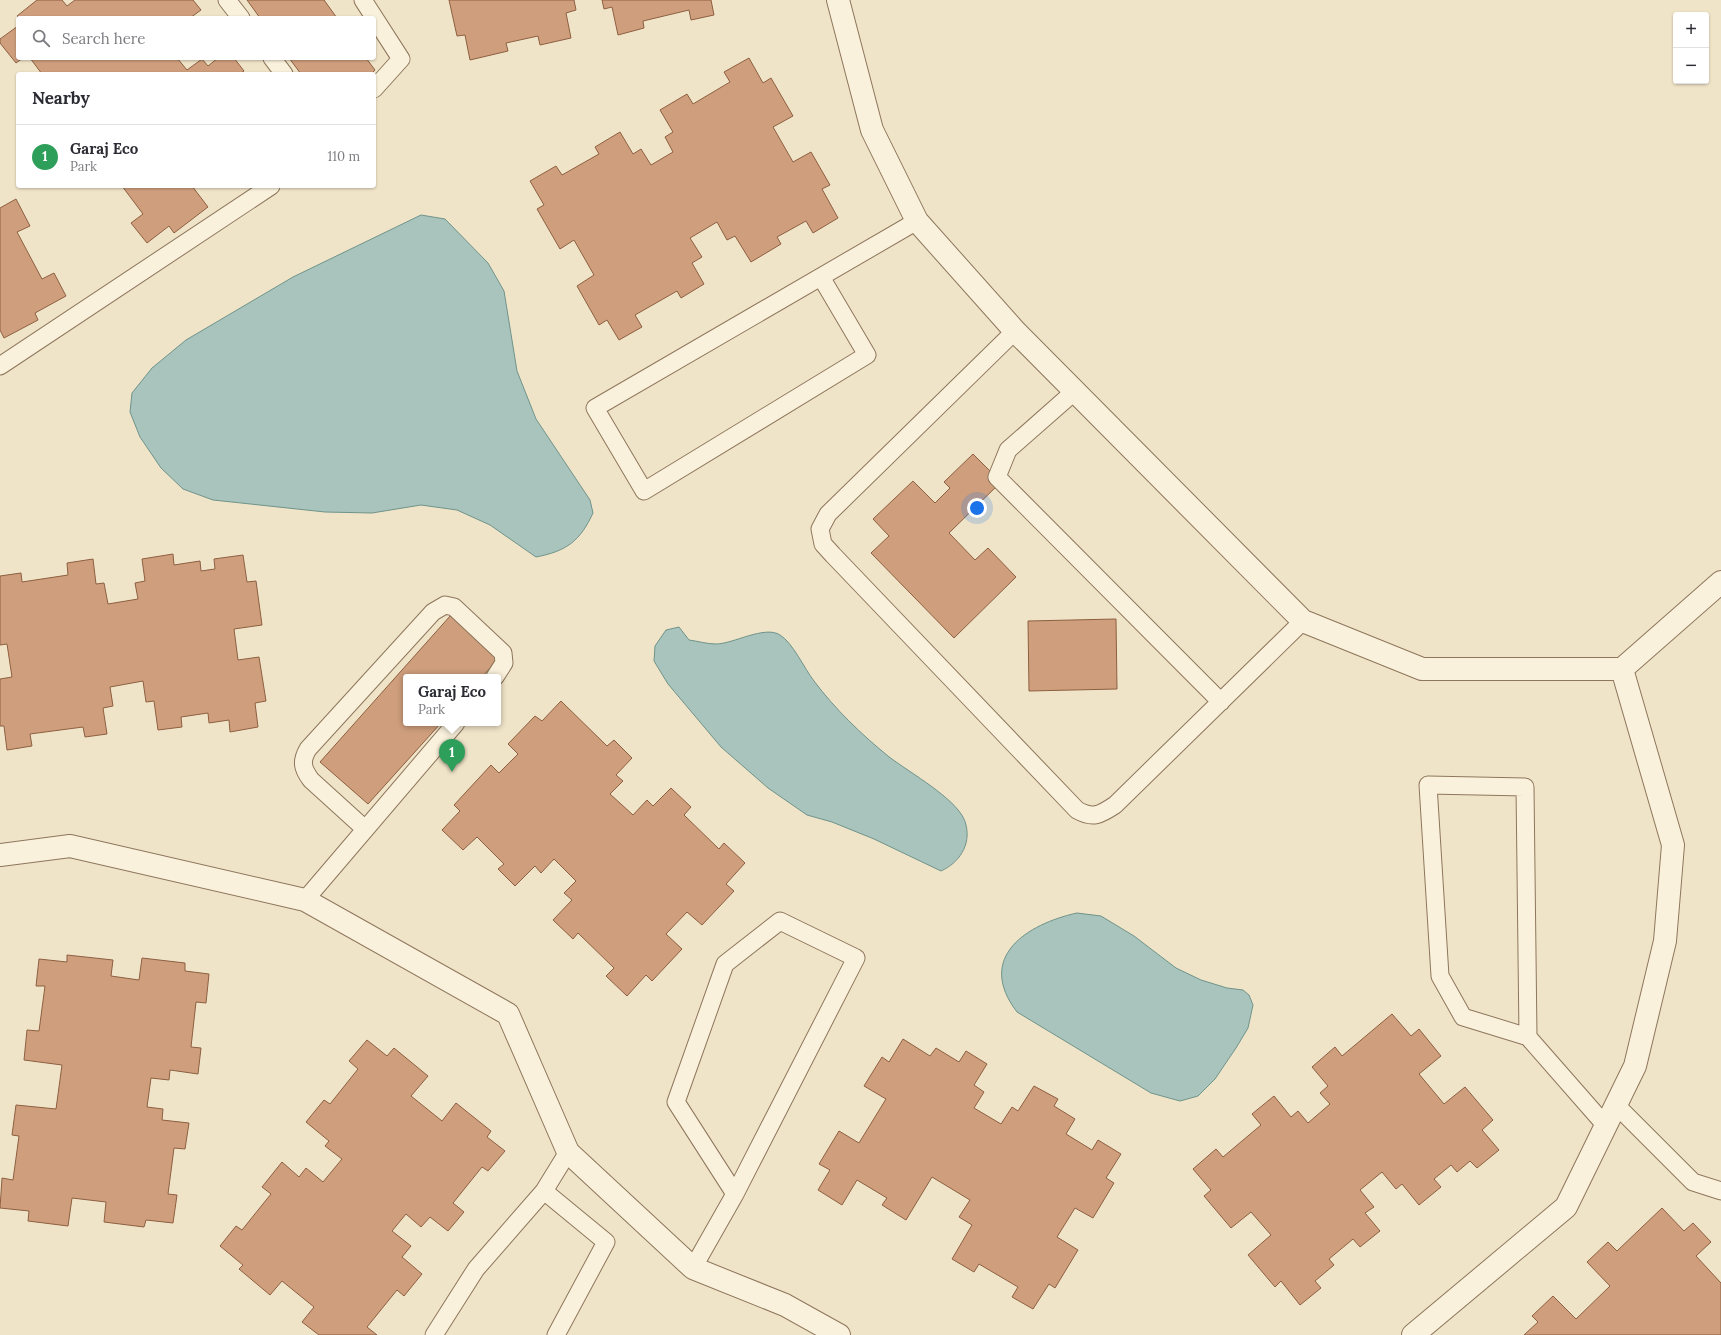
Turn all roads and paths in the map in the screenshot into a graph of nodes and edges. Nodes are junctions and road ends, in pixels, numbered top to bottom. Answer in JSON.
{"nodes":[{"id":1,"x":227,"y":0,"type":"edge"},
{"id":2,"x":363,"y":0,"type":"edge"},
{"id":3,"x":838,"y":0,"type":"edge"},
{"id":4,"x":239,"y":16,"type":"edge"},
{"id":5,"x":373,"y":16,"type":"edge"},
{"id":6,"x":376,"y":21,"type":"edge"},
{"id":7,"x":274,"y":60,"type":"edge"},
{"id":8,"x":282,"y":72,"type":"edge"},
{"id":9,"x":376,"y":87,"type":"edge"},
{"id":10,"x":268,"y":188,"type":"edge"},
{"id":11,"x":917,"y":221,"type":"junction"},
{"id":12,"x":821,"y":277,"type":"junction"},
{"id":13,"x":1015,"y":331,"type":"junction"},
{"id":14,"x":0,"y":366,"type":"edge"},
{"id":15,"x":1075,"y":391,"type":"junction"},
{"id":16,"x":1721,"y":582,"type":"edge"},
{"id":17,"x":1303,"y":621,"type":"junction"},
{"id":18,"x":1622,"y":669,"type":"junction"},
{"id":19,"x":497,"y":674,"type":"edge"},
{"id":20,"x":1221,"y":702,"type":"junction"},
{"id":21,"x":453,"y":726,"type":"edge"},
{"id":22,"x":365,"y":829,"type":"junction"},
{"id":23,"x":0,"y":855,"type":"edge"},
{"id":24,"x":305,"y":900,"type":"junction"},
{"id":25,"x":1528,"y":1037,"type":"junction"},
{"id":26,"x":1616,"y":1105,"type":"junction"},
{"id":27,"x":1606,"y":1126,"type":"junction"},
{"id":28,"x":568,"y":1152,"type":"junction"},
{"id":29,"x":544,"y":1191,"type":"junction"},
{"id":30,"x":1721,"y":1191,"type":"edge"},
{"id":31,"x":736,"y":1194,"type":"junction"},
{"id":32,"x":693,"y":1268,"type":"junction"},
{"id":33,"x":434,"y":1335,"type":"edge"},
{"id":34,"x":556,"y":1335,"type":"edge"},
{"id":35,"x":839,"y":1335,"type":"edge"},
{"id":36,"x":1413,"y":1335,"type":"edge"}],
"edges":[{"from":1,"to":4,"type":"lane"},
{"from":2,"to":5,"type":"lane"},
{"from":3,"to":11,"type":"street"},
{"from":6,"to":9,"type":"lane"},
{"from":7,"to":8,"type":"lane"},
{"from":10,"to":14,"type":"lane"},
{"from":11,"to":12,"type":"lane"},
{"from":11,"to":13,"type":"street"},
{"from":12,"to":12,"type":"lane"},
{"from":13,"to":15,"type":"street"},
{"from":13,"to":20,"type":"lane"},
{"from":15,"to":17,"type":"street"},
{"from":15,"to":20,"type":"lane"},
{"from":16,"to":18,"type":"street"},
{"from":17,"to":18,"type":"street"},
{"from":17,"to":20,"type":"lane"},
{"from":18,"to":26,"type":"street"},
{"from":19,"to":22,"type":"lane"},
{"from":21,"to":22,"type":"lane"},
{"from":22,"to":24,"type":"lane"},
{"from":23,"to":24,"type":"street"},
{"from":24,"to":28,"type":"street"},
{"from":25,"to":25,"type":"lane"},
{"from":25,"to":27,"type":"lane"},
{"from":26,"to":27,"type":"street"},
{"from":26,"to":30,"type":"lane"},
{"from":27,"to":36,"type":"street"},
{"from":28,"to":29,"type":"lane"},
{"from":28,"to":32,"type":"street"},
{"from":29,"to":33,"type":"lane"},
{"from":29,"to":34,"type":"lane"},
{"from":31,"to":31,"type":"lane"},
{"from":31,"to":32,"type":"lane"},
{"from":32,"to":35,"type":"street"}]}
